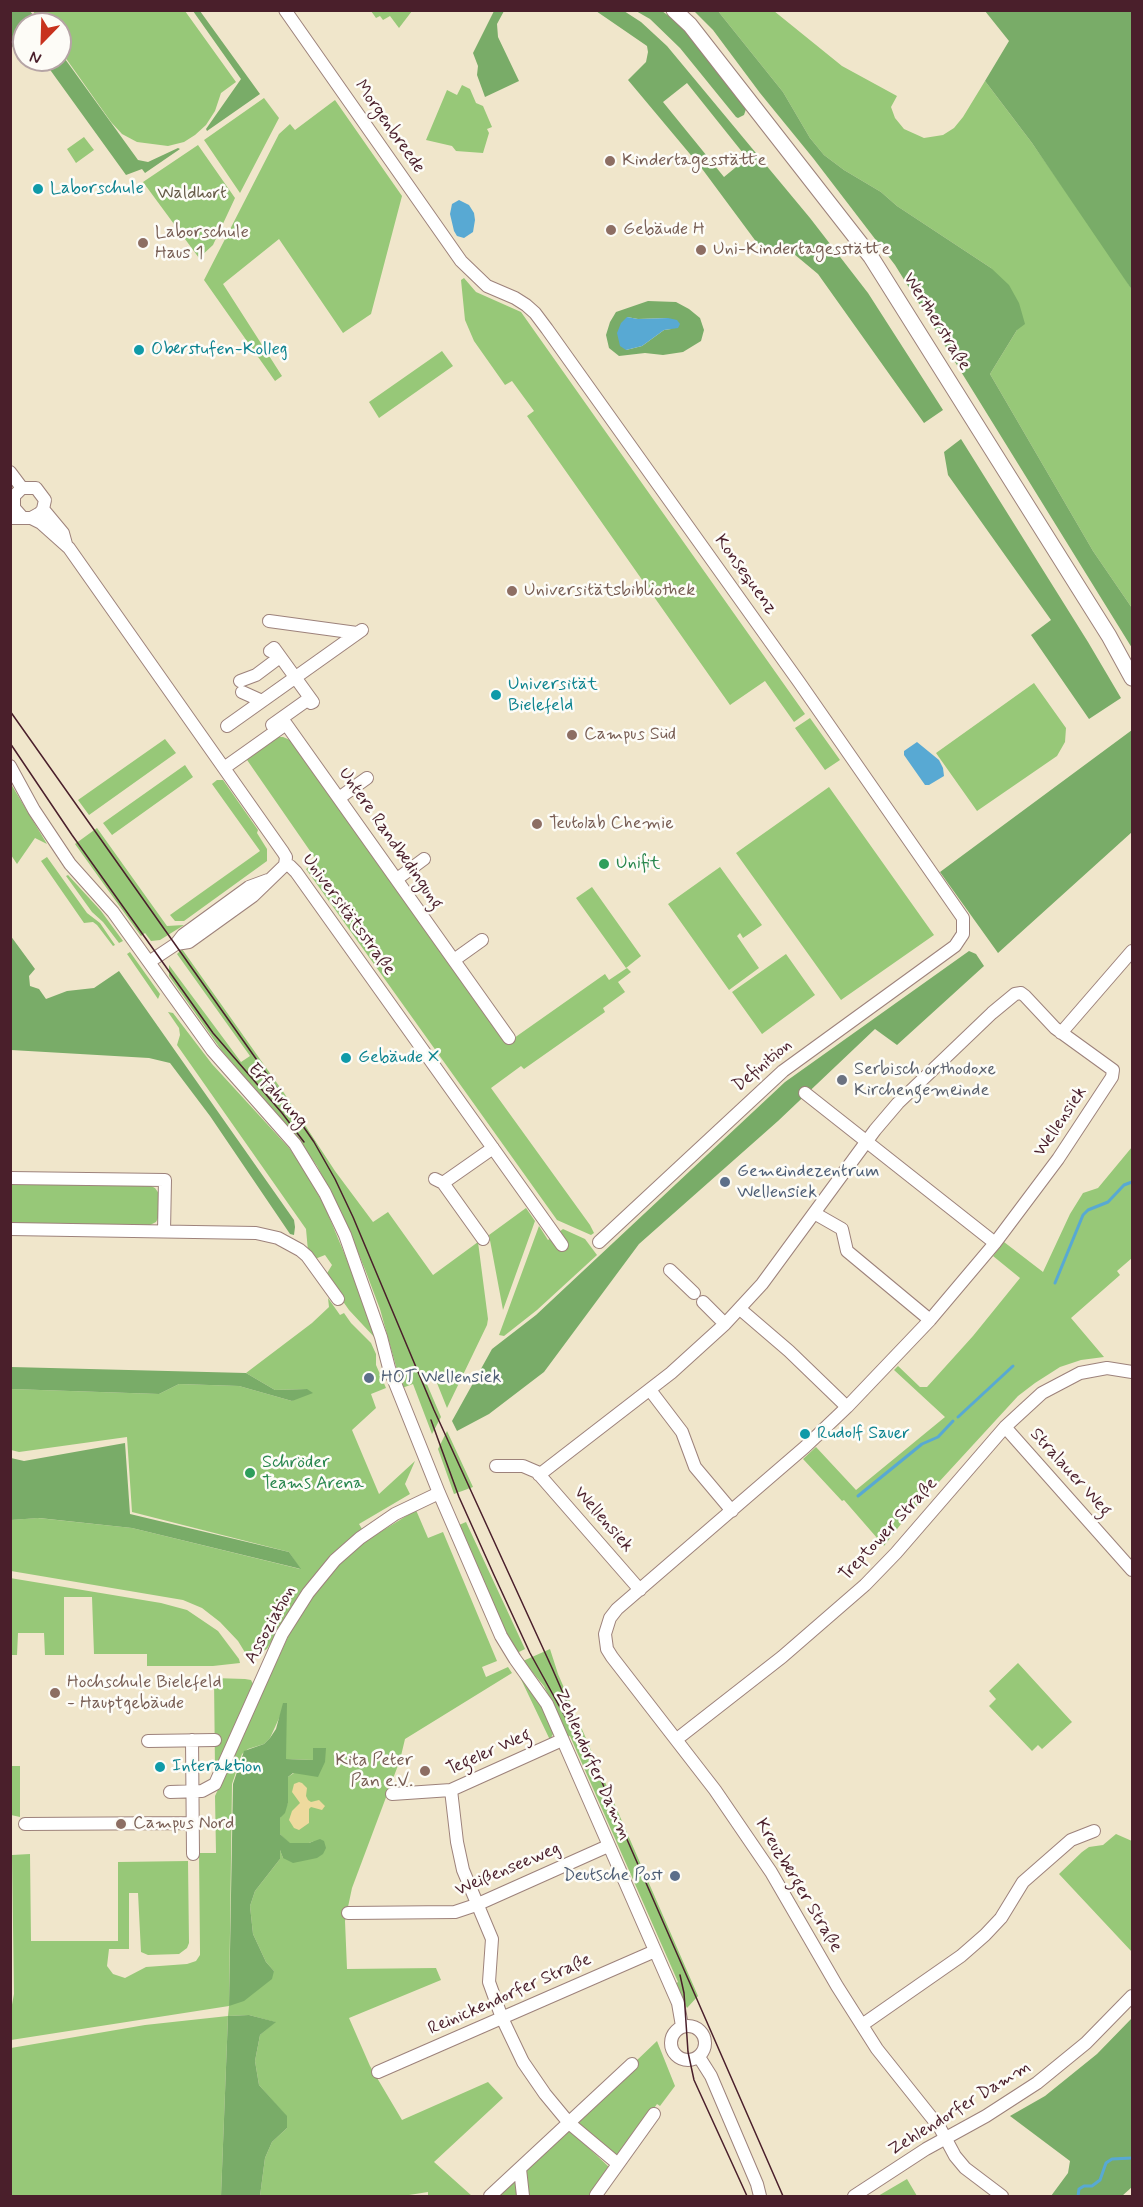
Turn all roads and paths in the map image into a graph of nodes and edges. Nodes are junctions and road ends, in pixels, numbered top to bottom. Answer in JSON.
{"nodes":[{"id":1,"x":285,"y":10,"type":"edge"},
{"id":2,"x":674,"y":10,"type":"edge"},
{"id":3,"x":464,"y":264,"type":"joint"},
{"id":4,"x":10,"y":472,"type":"edge"},
{"id":5,"x":22,"y":488,"type":"junction"},
{"id":6,"x":43,"y":509,"type":"junction"},
{"id":7,"x":21,"y":518,"type":"edge"},
{"id":8,"x":66,"y":544,"type":"junction"},
{"id":9,"x":270,"y":621,"type":"dead end"},
{"id":10,"x":295,"y":677,"type":"junction"},
{"id":11,"x":1132,"y":678,"type":"edge"},
{"id":12,"x":262,"y":701,"type":"junction"},
{"id":13,"x":296,"y":714,"type":"dead end"},
{"id":14,"x":286,"y":724,"type":"junction"},
{"id":15,"x":229,"y":727,"type":"dead end"},
{"id":16,"x":234,"y":751,"type":"dead end"},
{"id":17,"x":10,"y":766,"type":"edge"},
{"id":18,"x":224,"y":768,"type":"junction"},
{"id":19,"x":367,"y":778,"type":"dead end"},
{"id":20,"x":339,"y":798,"type":"junction"},
{"id":21,"x":424,"y":859,"type":"dead end"},
{"id":22,"x":285,"y":865,"type":"junction"},
{"id":23,"x":397,"y":879,"type":"junction"},
{"id":24,"x":963,"y":934,"type":"joint"},
{"id":25,"x":482,"y":940,"type":"dead end"},
{"id":26,"x":1132,"y":951,"type":"edge"},
{"id":27,"x":454,"y":960,"type":"junction"},
{"id":28,"x":149,"y":962,"type":"junction"},
{"id":29,"x":1061,"y":1033,"type":"junction"},
{"id":30,"x":509,"y":1038,"type":"dead end"},
{"id":31,"x":805,"y":1093,"type":"dead end"},
{"id":32,"x":867,"y":1141,"type":"junction"},
{"id":33,"x":493,"y":1148,"type":"junction"},
{"id":34,"x":10,"y":1178,"type":"edge"},
{"id":35,"x":814,"y":1213,"type":"junction"},
{"id":36,"x":10,"y":1229,"type":"edge"},
{"id":37,"x":165,"y":1231,"type":"junction"},
{"id":38,"x":483,"y":1239,"type":"dead end"},
{"id":39,"x":599,"y":1242,"type":"dead end"},
{"id":40,"x":995,"y":1243,"type":"junction"},
{"id":41,"x":562,"y":1245,"type":"dead end"},
{"id":42,"x":670,"y":1270,"type":"dead end"},
{"id":43,"x":694,"y":1293,"type":"dead end"},
{"id":44,"x":338,"y":1299,"type":"dead end"},
{"id":45,"x":703,"y":1302,"type":"dead end"},
{"id":46,"x":740,"y":1309,"type":"junction"},
{"id":47,"x":930,"y":1320,"type":"junction"},
{"id":48,"x":725,"y":1324,"type":"junction"},
{"id":49,"x":1132,"y":1372,"type":"edge"},
{"id":50,"x":650,"y":1390,"type":"junction"},
{"id":51,"x":847,"y":1407,"type":"junction"},
{"id":52,"x":1005,"y":1427,"type":"junction"},
{"id":53,"x":496,"y":1466,"type":"dead end"},
{"id":54,"x":539,"y":1474,"type":"junction"},
{"id":55,"x":439,"y":1493,"type":"junction"},
{"id":56,"x":732,"y":1511,"type":"junction"},
{"id":57,"x":1132,"y":1570,"type":"edge"},
{"id":58,"x":640,"y":1590,"type":"junction"},
{"id":59,"x":612,"y":1657,"type":"joint"},
{"id":60,"x":677,"y":1739,"type":"junction"},
{"id":61,"x":192,"y":1740,"type":"junction"},
{"id":62,"x":215,"y":1740,"type":"dead end"},
{"id":63,"x":562,"y":1740,"type":"junction"},
{"id":64,"x":148,"y":1741,"type":"dead end"},
{"id":65,"x":451,"y":1790,"type":"junction"},
{"id":66,"x":170,"y":1792,"type":"dead end"},
{"id":67,"x":192,"y":1792,"type":"junction"},
{"id":68,"x":392,"y":1794,"type":"dead end"},
{"id":69,"x":193,"y":1823,"type":"junction"},
{"id":70,"x":25,"y":1824,"type":"dead end"},
{"id":71,"x":1094,"y":1831,"type":"dead end"},
{"id":72,"x":608,"y":1846,"type":"junction"},
{"id":73,"x":193,"y":1854,"type":"dead end"},
{"id":74,"x":476,"y":1905,"type":"junction"},
{"id":75,"x":348,"y":1913,"type":"dead end"},
{"id":76,"x":655,"y":1951,"type":"junction"},
{"id":77,"x":1132,"y":1996,"type":"edge"},
{"id":78,"x":502,"y":2018,"type":"junction"},
{"id":79,"x":862,"y":2025,"type":"junction"},
{"id":80,"x":682,"y":2026,"type":"junction"},
{"id":81,"x":699,"y":2056,"type":"junction"},
{"id":82,"x":632,"y":2064,"type":"dead end"},
{"id":83,"x":378,"y":2072,"type":"dead end"},
{"id":84,"x":654,"y":2114,"type":"dead end"},
{"id":85,"x":569,"y":2123,"type":"junction"},
{"id":86,"x":946,"y":2138,"type":"junction"},
{"id":87,"x":618,"y":2164,"type":"junction"},
{"id":88,"x":520,"y":2169,"type":"junction"},
{"id":89,"x":757,"y":2184,"type":"junction"},
{"id":90,"x":596,"y":2195,"type":"edge"},
{"id":91,"x":490,"y":2196,"type":"edge"},
{"id":92,"x":524,"y":2196,"type":"edge"},
{"id":93,"x":760,"y":2196,"type":"edge"},
{"id":94,"x":768,"y":2196,"type":"edge"},
{"id":95,"x":854,"y":2196,"type":"edge"},
{"id":96,"x":1002,"y":2196,"type":"edge"}],
"edges":[{"from":1,"to":3,"type":"street","name":"Morgenbreede"},
{"from":2,"to":11,"type":"main road","name":"Wertherstraße"},
{"from":3,"to":24,"type":"street","name":"Konsequenz"},
{"from":4,"to":5,"type":"street"},
{"from":5,"to":6,"type":"street"},
{"from":5,"to":7,"type":"street"},
{"from":6,"to":7,"type":"street"},
{"from":6,"to":8,"type":"street","name":"Universitätsstraße"},
{"from":7,"to":8,"type":"street","name":"Universitätsstraße"},
{"from":8,"to":18,"type":"street","name":"Universitätsstraße"},
{"from":9,"to":10,"type":"street"},
{"from":10,"to":12,"type":"street"},
{"from":10,"to":12,"type":"street"},
{"from":10,"to":16,"type":"street"},
{"from":12,"to":15,"type":"street"},
{"from":13,"to":14,"type":"street"},
{"from":14,"to":18,"type":"street"},
{"from":14,"to":20,"type":"street","name":"Untere Randbedingung"},
{"from":17,"to":28,"type":"street","name":"Erfahrung"},
{"from":18,"to":22,"type":"street","name":"Universitätsstraße"},
{"from":19,"to":20,"type":"street"},
{"from":20,"to":23,"type":"street","name":"Untere Randbedingung"},
{"from":21,"to":23,"type":"street"},
{"from":22,"to":28,"type":"street"},
{"from":22,"to":33,"type":"street","name":"Universitätsstraße"},
{"from":23,"to":27,"type":"street","name":"Untere Randbedingung"},
{"from":24,"to":39,"type":"street","name":"Definition"},
{"from":25,"to":27,"type":"street"},
{"from":26,"to":29,"type":"street"},
{"from":27,"to":30,"type":"street","name":"Untere Randbedingung"},
{"from":28,"to":55,"type":"street","name":"Erfahrung"},
{"from":29,"to":32,"type":"street","name":"Wellensiek"},
{"from":29,"to":40,"type":"street","name":"Wellensiek"},
{"from":31,"to":32,"type":"street"},
{"from":32,"to":35,"type":"street","name":"Wellensiek"},
{"from":32,"to":40,"type":"street"},
{"from":33,"to":38,"type":"street"},
{"from":33,"to":41,"type":"street","name":"Universitätsstraße"},
{"from":34,"to":37,"type":"street"},
{"from":35,"to":46,"type":"street","name":"Wellensiek"},
{"from":35,"to":47,"type":"street"},
{"from":36,"to":37,"type":"street"},
{"from":37,"to":44,"type":"street"},
{"from":40,"to":47,"type":"street","name":"Wellensiek"},
{"from":42,"to":43,"type":"street"},
{"from":45,"to":48,"type":"street"},
{"from":46,"to":48,"type":"street","name":"Wellensiek"},
{"from":46,"to":51,"type":"street"},
{"from":47,"to":51,"type":"street","name":"Wellensiek"},
{"from":48,"to":50,"type":"street","name":"Wellensiek"},
{"from":49,"to":52,"type":"street","name":"Treptower Straße"},
{"from":50,"to":54,"type":"street","name":"Wellensiek"},
{"from":50,"to":56,"type":"street"},
{"from":51,"to":56,"type":"street","name":"Wellensiek"},
{"from":52,"to":57,"type":"street","name":"Stralauer Weg"},
{"from":52,"to":60,"type":"street","name":"Treptower Straße"},
{"from":53,"to":54,"type":"street"},
{"from":54,"to":58,"type":"street","name":"Wellensiek"},
{"from":55,"to":63,"type":"street","name":"Zehlendorfer Damm"},
{"from":55,"to":67,"type":"street","name":"Assoziation"},
{"from":56,"to":58,"type":"street","name":"Wellensiek"},
{"from":58,"to":59,"type":"street","name":"Wellensiek"},
{"from":59,"to":60,"type":"street","name":"Kreuzberger Straße"},
{"from":60,"to":79,"type":"street","name":"Kreuzberger Straße"},
{"from":61,"to":62,"type":"street"},
{"from":61,"to":64,"type":"street"},
{"from":61,"to":67,"type":"street"},
{"from":63,"to":65,"type":"street","name":"Tegeler Weg"},
{"from":63,"to":72,"type":"street","name":"Zehlendorfer Damm"},
{"from":65,"to":68,"type":"street","name":"Tegeler Weg"},
{"from":65,"to":74,"type":"street"},
{"from":66,"to":67,"type":"street","name":"Assoziation"},
{"from":67,"to":69,"type":"street"},
{"from":69,"to":70,"type":"street"},
{"from":69,"to":73,"type":"street"},
{"from":71,"to":79,"type":"street"},
{"from":72,"to":74,"type":"street","name":"Weißenseeweg"},
{"from":72,"to":76,"type":"street","name":"Zehlendorfer Damm"},
{"from":74,"to":75,"type":"street","name":"Weißenseeweg"},
{"from":74,"to":78,"type":"street"},
{"from":76,"to":78,"type":"street","name":"Reinickendorfer Straße"},
{"from":76,"to":80,"type":"street","name":"Zehlendorfer Damm"},
{"from":77,"to":86,"type":"street","name":"Zehlendorfer Damm"},
{"from":78,"to":83,"type":"street","name":"Reinickendorfer Straße"},
{"from":78,"to":85,"type":"street"},
{"from":79,"to":86,"type":"street","name":"Kreuzberger Straße"},
{"from":80,"to":81,"type":"street"},
{"from":80,"to":81,"type":"street"},
{"from":81,"to":89,"type":"street"},
{"from":82,"to":85,"type":"street"},
{"from":84,"to":87,"type":"street"},
{"from":85,"to":87,"type":"street"},
{"from":85,"to":88,"type":"street"},
{"from":86,"to":95,"type":"street","name":"Zehlendorfer Damm"},
{"from":86,"to":96,"type":"street","name":"Kreuzberger Straße"},
{"from":87,"to":90,"type":"street"},
{"from":88,"to":91,"type":"street"},
{"from":88,"to":92,"type":"street"},
{"from":89,"to":93,"type":"street"},
{"from":89,"to":94,"type":"street"}]}
